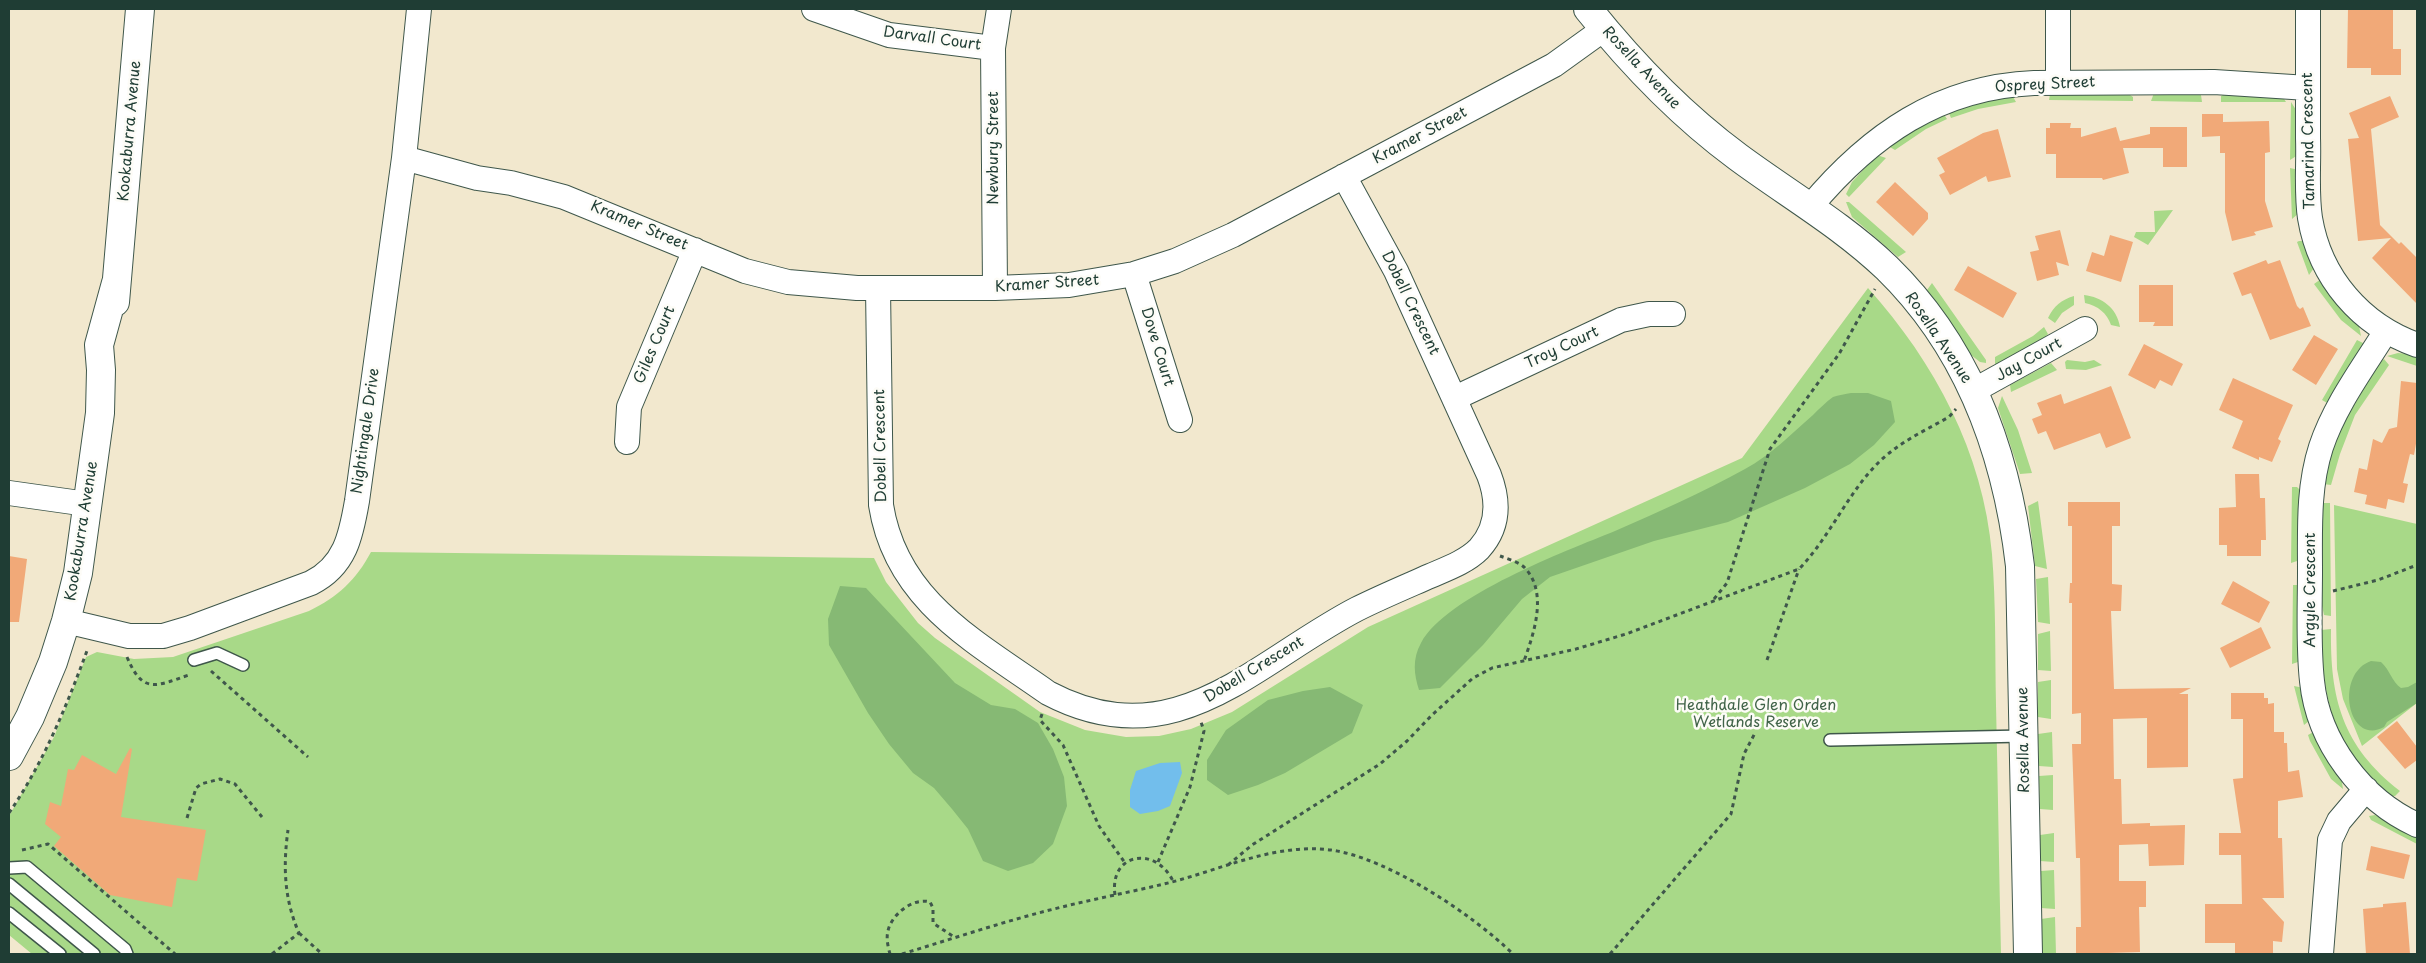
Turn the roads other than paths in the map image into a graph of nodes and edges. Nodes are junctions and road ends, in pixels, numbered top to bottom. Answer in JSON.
{"nodes":[{"id":1,"x":140,"y":9,"type":"edge"},
{"id":2,"x":419,"y":9,"type":"edge"},
{"id":3,"x":814,"y":9,"type":"edge"},
{"id":4,"x":999,"y":9,"type":"edge"},
{"id":5,"x":2058,"y":9,"type":"edge"},
{"id":6,"x":2308,"y":9,"type":"edge"},
{"id":7,"x":1596,"y":19,"type":"edge"},
{"id":8,"x":994,"y":48,"type":"junction"},
{"id":9,"x":2308,"y":81,"type":"junction"},
{"id":10,"x":2058,"y":83,"type":"junction"},
{"id":11,"x":402,"y":168,"type":"junction"},
{"id":12,"x":1344,"y":176,"type":"junction"},
{"id":13,"x":1818,"y":212,"type":"junction"},
{"id":14,"x":695,"y":250,"type":"junction"},
{"id":15,"x":1134,"y":274,"type":"junction"},
{"id":16,"x":878,"y":288,"type":"junction"},
{"id":17,"x":995,"y":288,"type":"junction"},
{"id":18,"x":1673,"y":314,"type":"dead end"},
{"id":19,"x":2085,"y":330,"type":"dead end"},
{"id":20,"x":2386,"y":331,"type":"junction"},
{"id":21,"x":2417,"y":345,"type":"edge"},
{"id":22,"x":1973,"y":391,"type":"junction"},
{"id":23,"x":1455,"y":398,"type":"junction"},
{"id":24,"x":1180,"y":420,"type":"dead end"},
{"id":25,"x":627,"y":442,"type":"dead end"},
{"id":26,"x":9,"y":493,"type":"edge"},
{"id":27,"x":87,"y":504,"type":"junction"},
{"id":28,"x":66,"y":621,"type":"junction"},
{"id":29,"x":194,"y":660,"type":"dead end"},
{"id":30,"x":242,"y":665,"type":"dead end"},
{"id":31,"x":2024,"y":736,"type":"junction"},
{"id":32,"x":1830,"y":740,"type":"dead end"},
{"id":33,"x":9,"y":756,"type":"edge"},
{"id":34,"x":2366,"y":789,"type":"junction"},
{"id":35,"x":2417,"y":824,"type":"edge"},
{"id":36,"x":9,"y":868,"type":"edge"},
{"id":37,"x":9,"y":884,"type":"edge"},
{"id":38,"x":9,"y":913,"type":"edge"},
{"id":39,"x":60,"y":954,"type":"edge"},
{"id":40,"x":94,"y":954,"type":"edge"},
{"id":41,"x":127,"y":954,"type":"edge"},
{"id":42,"x":2028,"y":954,"type":"edge"},
{"id":43,"x":2321,"y":954,"type":"edge"}],
"edges":[{"from":1,"to":27,"type":"street","name":"Kookaburra Avenue"},
{"from":2,"to":11,"type":"street","name":"Nightingale Drive"},
{"from":3,"to":8,"type":"street","name":"Darvall Court"},
{"from":4,"to":8,"type":"street","name":"Newbury Street"},
{"from":5,"to":10,"type":"street"},
{"from":6,"to":9,"type":"street","name":"Tamarind Crescent"},
{"from":7,"to":12,"type":"street","name":"Kramer Street"},
{"from":7,"to":13,"type":"street","name":"Rosella Avenue"},
{"from":8,"to":17,"type":"street","name":"Newbury Street"},
{"from":9,"to":10,"type":"street","name":"Osprey Street"},
{"from":9,"to":20,"type":"street","name":"Tamarind Crescent"},
{"from":10,"to":13,"type":"street","name":"Osprey Street"},
{"from":11,"to":14,"type":"street","name":"Kramer Street"},
{"from":11,"to":28,"type":"street","name":"Nightingale Drive"},
{"from":12,"to":15,"type":"street","name":"Kramer Street"},
{"from":12,"to":23,"type":"street","name":"Dobell Crescent"},
{"from":13,"to":22,"type":"street","name":"Rosella Avenue"},
{"from":14,"to":16,"type":"street","name":"Kramer Street"},
{"from":14,"to":25,"type":"street","name":"Giles Court"},
{"from":15,"to":17,"type":"street","name":"Kramer Street"},
{"from":15,"to":24,"type":"street","name":"Dove Court"},
{"from":16,"to":17,"type":"street","name":"Kramer Street"},
{"from":16,"to":23,"type":"street","name":"Dobell Crescent"},
{"from":18,"to":23,"type":"street","name":"Troy Court"},
{"from":19,"to":22,"type":"street","name":"Jay Court"},
{"from":20,"to":21,"type":"street","name":"Tamarind Crescent"},
{"from":20,"to":34,"type":"street","name":"Argyle Crescent"},
{"from":22,"to":31,"type":"street","name":"Rosella Avenue"},
{"from":26,"to":27,"type":"street"},
{"from":27,"to":28,"type":"street","name":"Kookaburra Avenue"},
{"from":28,"to":33,"type":"street","name":"Kookaburra Avenue"},
{"from":29,"to":30,"type":"lane"},
{"from":31,"to":32,"type":"lane"},
{"from":31,"to":42,"type":"street","name":"Rosella Avenue"},
{"from":34,"to":35,"type":"street","name":"Argyle Crescent"},
{"from":34,"to":43,"type":"street"},
{"from":36,"to":41,"type":"lane"},
{"from":37,"to":40,"type":"lane"},
{"from":38,"to":39,"type":"lane"}]}
